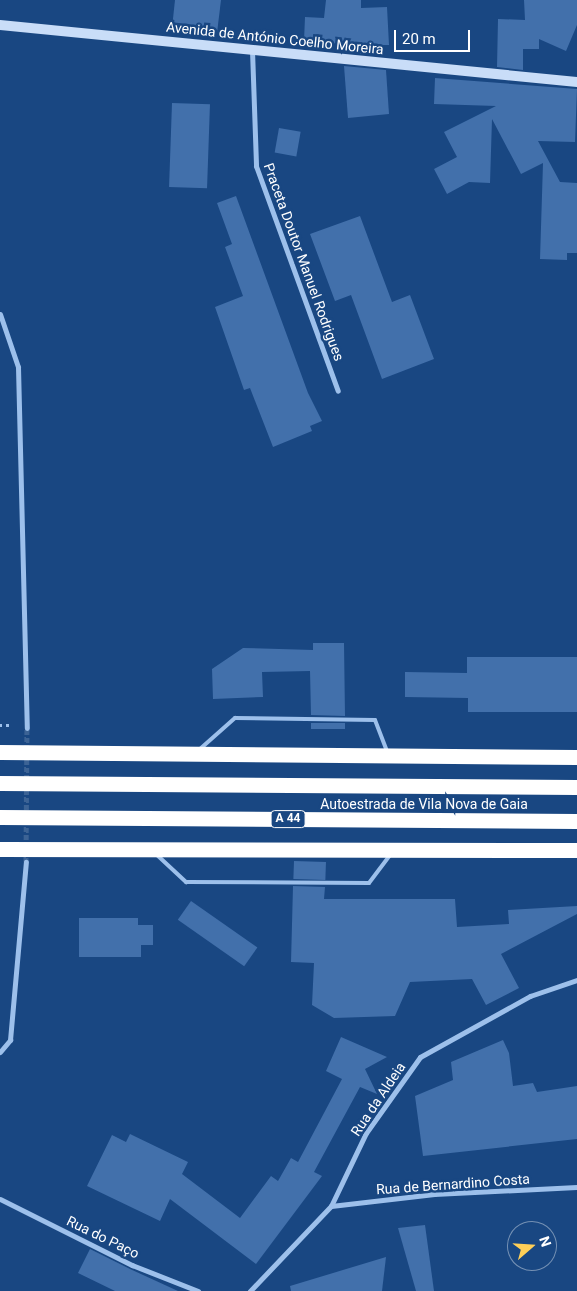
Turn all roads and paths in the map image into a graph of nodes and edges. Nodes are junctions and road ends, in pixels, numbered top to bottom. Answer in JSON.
{"nodes":[{"id":1,"x":0,"y":25,"type":"edge"},
{"id":2,"x":252,"y":50,"type":"junction"},
{"id":3,"x":577,"y":82,"type":"edge"},
{"id":4,"x":0,"y":314,"type":"edge"},
{"id":5,"x":338,"y":391,"type":"dead end"},
{"id":6,"x":27,"y":728,"type":"tunnel mouth"},
{"id":7,"x":0,"y":752,"type":"edge"},
{"id":8,"x":195,"y":754,"type":"junction"},
{"id":9,"x":389,"y":756,"type":"junction"},
{"id":10,"x":577,"y":757,"type":"edge"},
{"id":11,"x":0,"y":784,"type":"edge"},
{"id":12,"x":577,"y":787,"type":"edge"},
{"id":13,"x":0,"y":817,"type":"edge"},
{"id":14,"x":577,"y":821,"type":"edge"},
{"id":15,"x":0,"y":849,"type":"edge"},
{"id":16,"x":394,"y":849,"type":"junction"},
{"id":17,"x":151,"y":850,"type":"junction"},
{"id":18,"x":577,"y":850,"type":"edge"},
{"id":19,"x":26,"y":862,"type":"tunnel mouth"},
{"id":20,"x":577,"y":980,"type":"edge"},
{"id":21,"x":0,"y":1052,"type":"edge"},
{"id":22,"x":577,"y":1187,"type":"edge"},
{"id":23,"x":0,"y":1199,"type":"edge"},
{"id":24,"x":331,"y":1206,"type":"junction"},
{"id":25,"x":198,"y":1291,"type":"edge"},
{"id":26,"x":250,"y":1291,"type":"edge"}],
"edges":[{"from":1,"to":2,"type":"street","name":"Avenida de António Coelho Moreira"},
{"from":2,"to":3,"type":"street","name":"Avenida de António Coelho Moreira"},
{"from":2,"to":5,"type":"street","name":"Praceta Doutor Manuel Rodrigues"},
{"from":4,"to":6,"type":"street"},
{"from":7,"to":8,"type":"highway"},
{"from":8,"to":9,"type":"highway"},
{"from":8,"to":9,"type":"lane"},
{"from":9,"to":10,"type":"highway"},
{"from":11,"to":12,"type":"highway","name":"Autoestrada de Vila Nova de Gaia"},
{"from":13,"to":14,"type":"highway","name":"Autoestrada de Vila Nova de Gaia","number":"A 44"},
{"from":15,"to":17,"type":"highway"},
{"from":16,"to":17,"type":"highway"},
{"from":16,"to":17,"type":"lane"},
{"from":16,"to":18,"type":"highway"},
{"from":19,"to":21,"type":"street"},
{"from":20,"to":24,"type":"street","name":"Rua da Aldeia"},
{"from":22,"to":24,"type":"street","name":"Rua de Bernardino Costa"},
{"from":23,"to":25,"type":"street","name":"Rua do Paço"},
{"from":24,"to":26,"type":"street","name":"Rua da Aldeia"}]}
